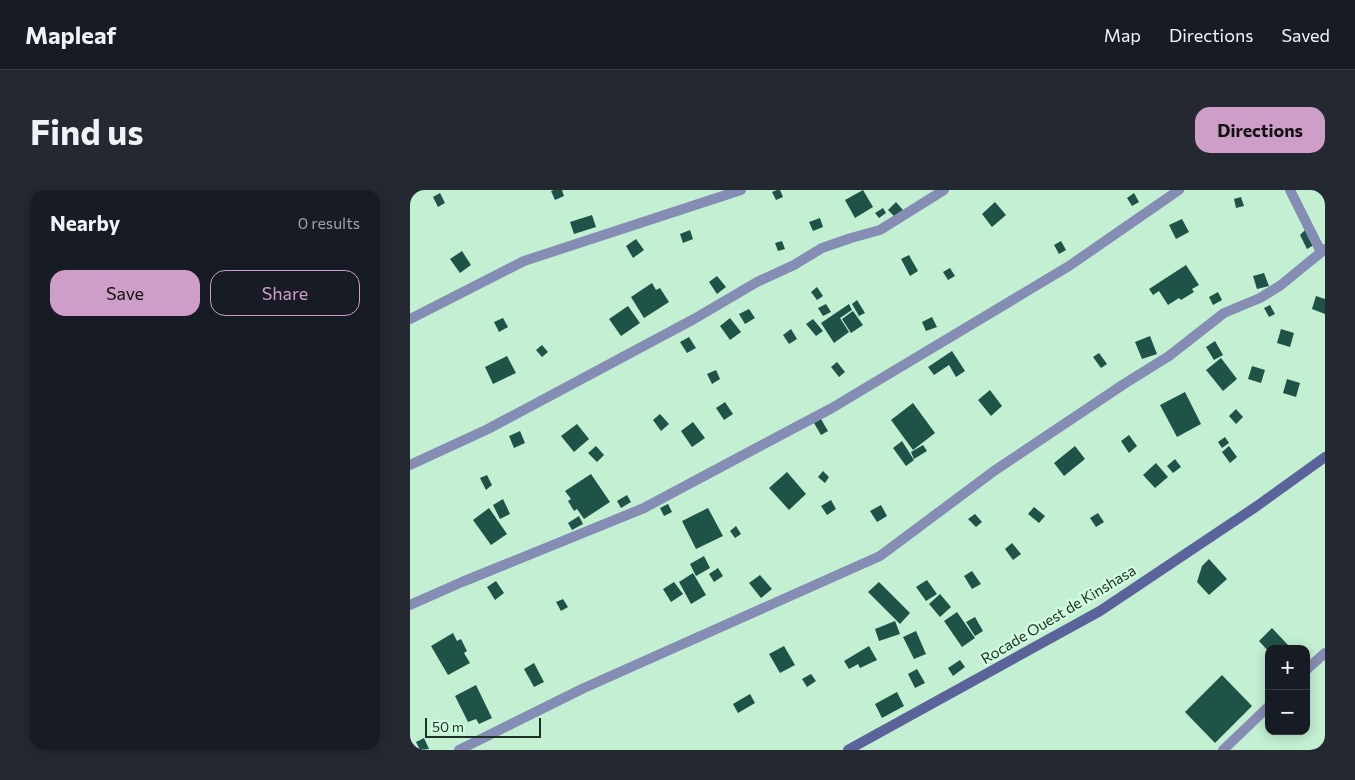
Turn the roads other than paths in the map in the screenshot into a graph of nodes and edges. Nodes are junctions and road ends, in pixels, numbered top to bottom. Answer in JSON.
{"nodes":[{"id":1,"x":741,"y":190,"type":"edge"},
{"id":2,"x":944,"y":190,"type":"edge"},
{"id":3,"x":1179,"y":190,"type":"edge"},
{"id":4,"x":1290,"y":190,"type":"edge"},
{"id":5,"x":1323,"y":251,"type":"edge"},
{"id":6,"x":410,"y":319,"type":"edge"},
{"id":7,"x":1325,"y":457,"type":"edge"},
{"id":8,"x":410,"y":465,"type":"edge"},
{"id":9,"x":410,"y":605,"type":"edge"},
{"id":10,"x":1325,"y":652,"type":"edge"},
{"id":11,"x":1310,"y":666,"type":"edge"},
{"id":12,"x":1265,"y":710,"type":"edge"},
{"id":13,"x":850,"y":749,"type":"edge"},
{"id":14,"x":459,"y":750,"type":"edge"},
{"id":15,"x":1223,"y":750,"type":"edge"}],
"edges":[{"from":1,"to":6,"type":"street"},
{"from":2,"to":8,"type":"street"},
{"from":3,"to":9,"type":"street"},
{"from":4,"to":5,"type":"street"},
{"from":5,"to":14,"type":"street"},
{"from":7,"to":13,"type":"main road","name":"Rocade Ouest de Kinshasa"},
{"from":10,"to":11,"type":"street"},
{"from":12,"to":15,"type":"street"}]}
